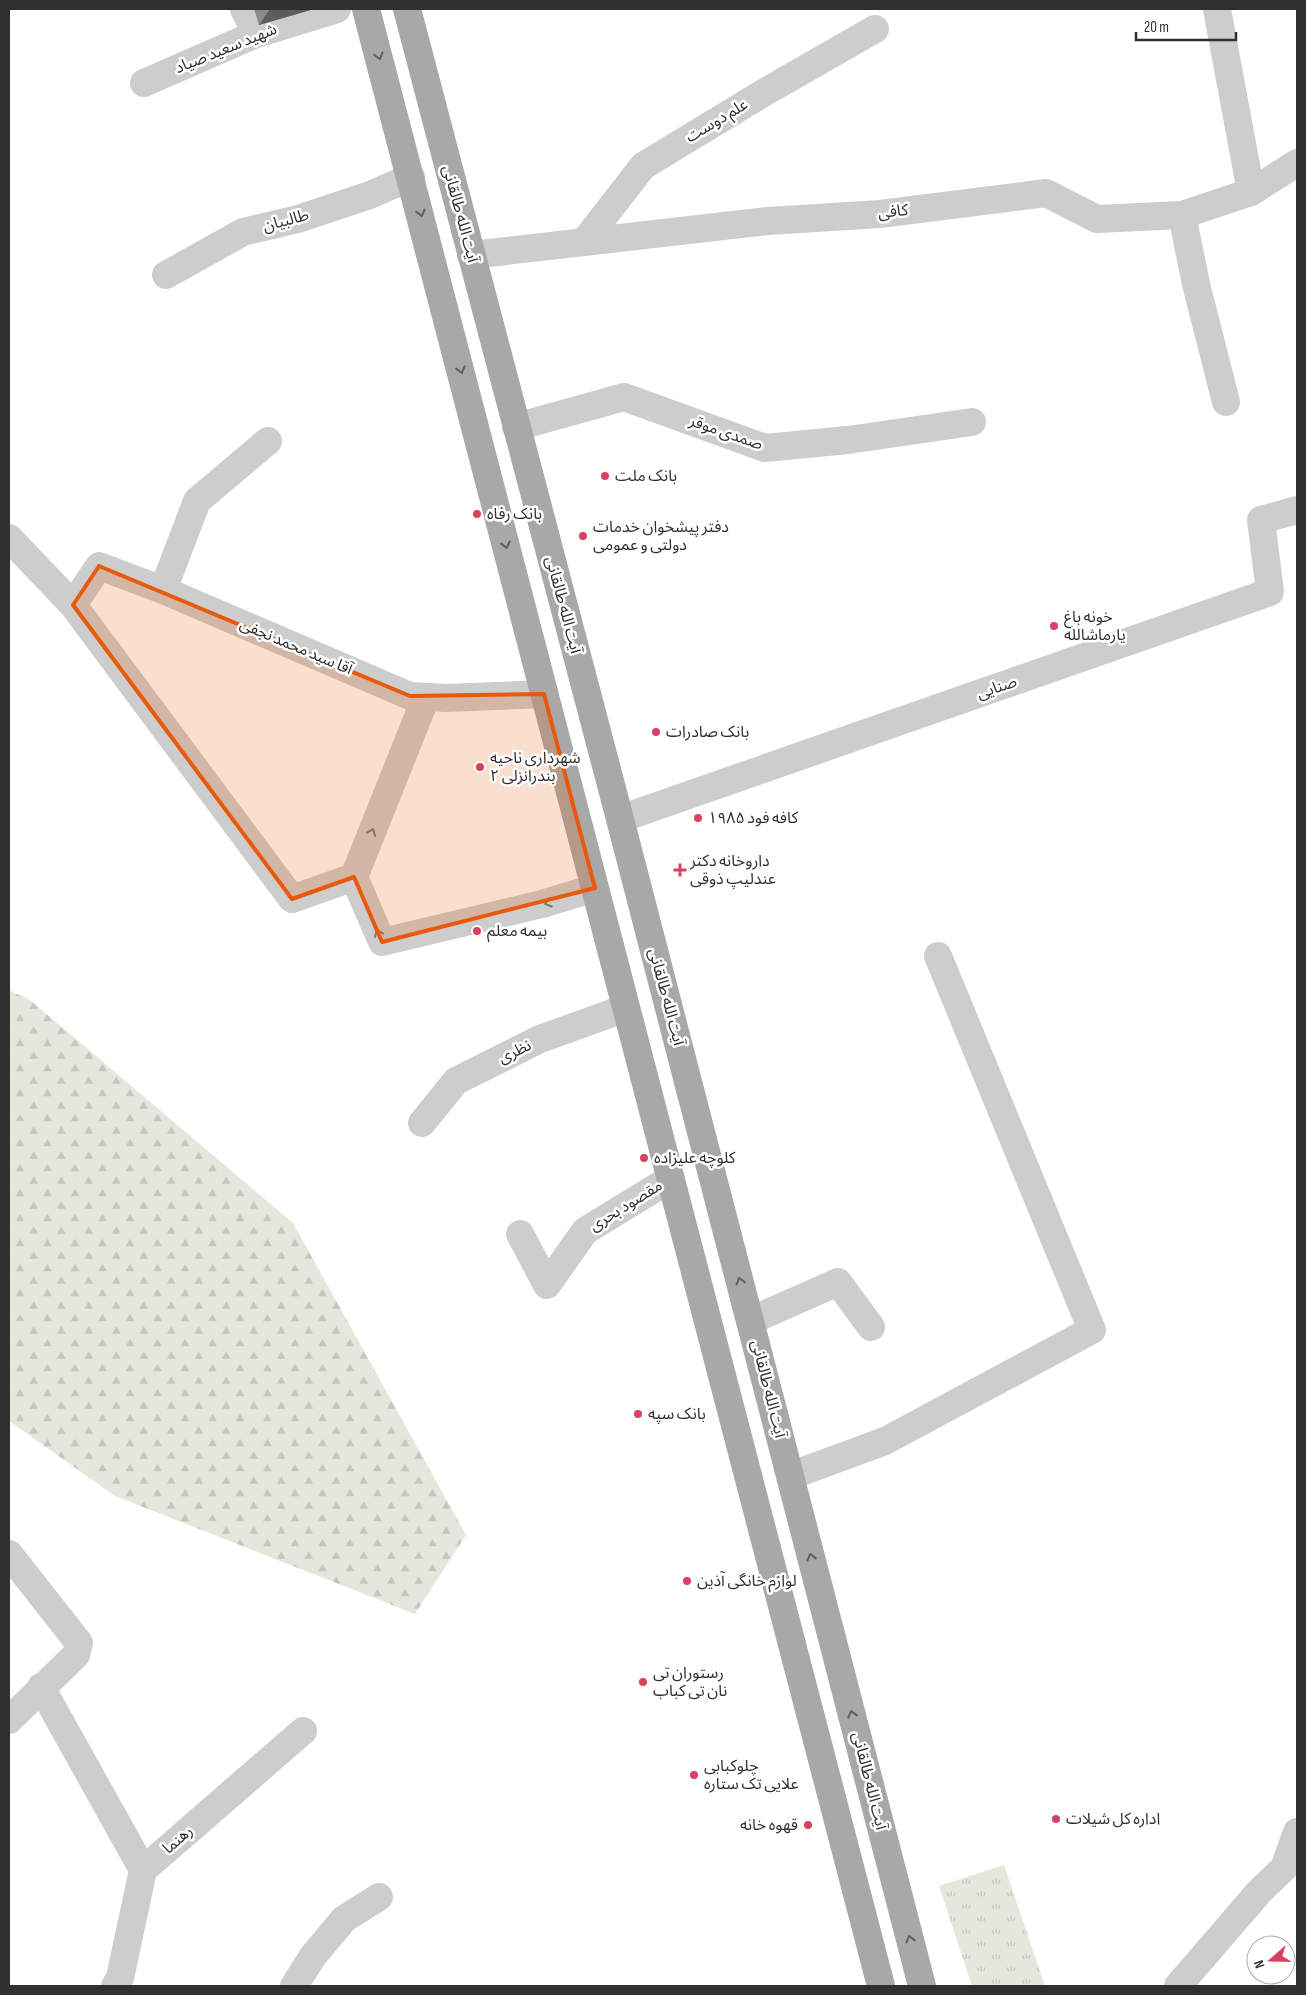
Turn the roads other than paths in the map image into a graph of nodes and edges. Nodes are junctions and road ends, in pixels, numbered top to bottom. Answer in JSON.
{"nodes":[{"id":1,"x":244,"y":9,"type":"edge"},
{"id":2,"x":337,"y":9,"type":"edge"},
{"id":3,"x":366,"y":9,"type":"edge"},
{"id":4,"x":407,"y":9,"type":"edge"},
{"id":5,"x":1217,"y":9,"type":"edge"},
{"id":6,"x":875,"y":28,"type":"dead end"},
{"id":7,"x":256,"y":34,"type":"junction"},
{"id":8,"x":144,"y":83,"type":"dead end"},
{"id":9,"x":1296,"y":172,"type":"edge"},
{"id":10,"x":411,"y":177,"type":"junction"},
{"id":11,"x":1250,"y":192,"type":"junction"},
{"id":12,"x":1182,"y":215,"type":"junction"},
{"id":13,"x":584,"y":242,"type":"junction"},
{"id":14,"x":471,"y":255,"type":"junction"},
{"id":15,"x":166,"y":275,"type":"dead end"},
{"id":16,"x":1226,"y":402,"type":"dead end"},
{"id":17,"x":972,"y":422,"type":"dead end"},
{"id":18,"x":516,"y":427,"type":"junction"},
{"id":19,"x":268,"y":441,"type":"dead end"},
{"id":20,"x":1297,"y":510,"type":"edge"},
{"id":21,"x":9,"y":538,"type":"edge"},
{"id":22,"x":163,"y":590,"type":"junction"},
{"id":23,"x":73,"y":605,"type":"junction"},
{"id":24,"x":544,"y":694,"type":"junction"},
{"id":25,"x":426,"y":697,"type":"junction"},
{"id":26,"x":620,"y":820,"type":"junction"},
{"id":27,"x":580,"y":831,"type":"junction"},
{"id":28,"x":354,"y":877,"type":"junction"},
{"id":29,"x":594,"y":888,"type":"junction"},
{"id":30,"x":938,"y":956,"type":"dead end"},
{"id":31,"x":626,"y":1008,"type":"junction"},
{"id":32,"x":422,"y":1123,"type":"dead end"},
{"id":33,"x":670,"y":1179,"type":"junction"},
{"id":34,"x":520,"y":1234,"type":"dead end"},
{"id":35,"x":750,"y":1321,"type":"junction"},
{"id":36,"x":870,"y":1327,"type":"dead end"},
{"id":37,"x":790,"y":1476,"type":"junction"},
{"id":38,"x":9,"y":1554,"type":"edge"},
{"id":39,"x":41,"y":1687,"type":"junction"},
{"id":40,"x":9,"y":1720,"type":"edge"},
{"id":41,"x":303,"y":1730,"type":"dead end"},
{"id":42,"x":1297,"y":1832,"type":"edge"},
{"id":43,"x":143,"y":1870,"type":"junction"},
{"id":44,"x":378,"y":1897,"type":"dead end"},
{"id":45,"x":116,"y":1986,"type":"edge"},
{"id":46,"x":294,"y":1986,"type":"edge"},
{"id":47,"x":881,"y":1986,"type":"edge"},
{"id":48,"x":922,"y":1986,"type":"edge"},
{"id":49,"x":1178,"y":1986,"type":"edge"}],
"edges":[{"from":1,"to":7,"type":"street"},
{"from":2,"to":7,"type":"street","name":"شهید سعید صیاد"},
{"from":3,"to":10,"type":"main road","one_way":true},
{"from":4,"to":14,"type":"main road","name":"آیت الله طالقانی"},
{"from":5,"to":11,"type":"street"},
{"from":6,"to":13,"type":"street","name":"علم دوست"},
{"from":7,"to":8,"type":"street","name":"شهید سعید صیاد"},
{"from":9,"to":11,"type":"street","name":"کافی"},
{"from":10,"to":15,"type":"street","name":"طالبیان"},
{"from":10,"to":24,"type":"main road","one_way":true},
{"from":11,"to":12,"type":"street","name":"کافی"},
{"from":12,"to":13,"type":"street","name":"کافی"},
{"from":12,"to":16,"type":"street"},
{"from":13,"to":14,"type":"street","name":"کافی"},
{"from":14,"to":18,"type":"main road","name":"آیت الله طالقانی"},
{"from":17,"to":18,"type":"street","name":"صمدی موقر"},
{"from":18,"to":26,"type":"main road","name":"آیت الله طالقانی"},
{"from":19,"to":22,"type":"street"},
{"from":20,"to":26,"type":"street","name":"صنایی"},
{"from":21,"to":23,"type":"street"},
{"from":22,"to":23,"type":"street","name":"آقا سید محمد نجفی"},
{"from":22,"to":25,"type":"street","name":"آقا سید محمد نجفی"},
{"from":23,"to":28,"type":"street"},
{"from":24,"to":25,"type":"street","name":"آقا سید محمد نجفی"},
{"from":24,"to":27,"type":"main road"},
{"from":28,"to":25,"type":"street","one_way":true},
{"from":26,"to":27,"type":"main road"},
{"from":35,"to":26,"type":"main road","name":"آیت الله طالقانی","one_way":true},
{"from":27,"to":29,"type":"main road"},
{"from":29,"to":28,"type":"street","one_way":true},
{"from":29,"to":31,"type":"main road"},
{"from":30,"to":37,"type":"street"},
{"from":31,"to":32,"type":"street","name":"نظری"},
{"from":31,"to":33,"type":"main road"},
{"from":33,"to":34,"type":"street","name":"مقصود بحری"},
{"from":33,"to":47,"type":"main road"},
{"from":35,"to":36,"type":"street"},
{"from":35,"to":37,"type":"main road","name":"آیت الله طالقانی"},
{"from":48,"to":37,"type":"main road","name":"آیت الله طالقانی","one_way":true},
{"from":38,"to":39,"type":"street"},
{"from":39,"to":40,"type":"street"},
{"from":39,"to":43,"type":"street"},
{"from":41,"to":43,"type":"street","name":"رهنما"},
{"from":42,"to":49,"type":"street"},
{"from":43,"to":45,"type":"street"},
{"from":44,"to":46,"type":"street"}]}
